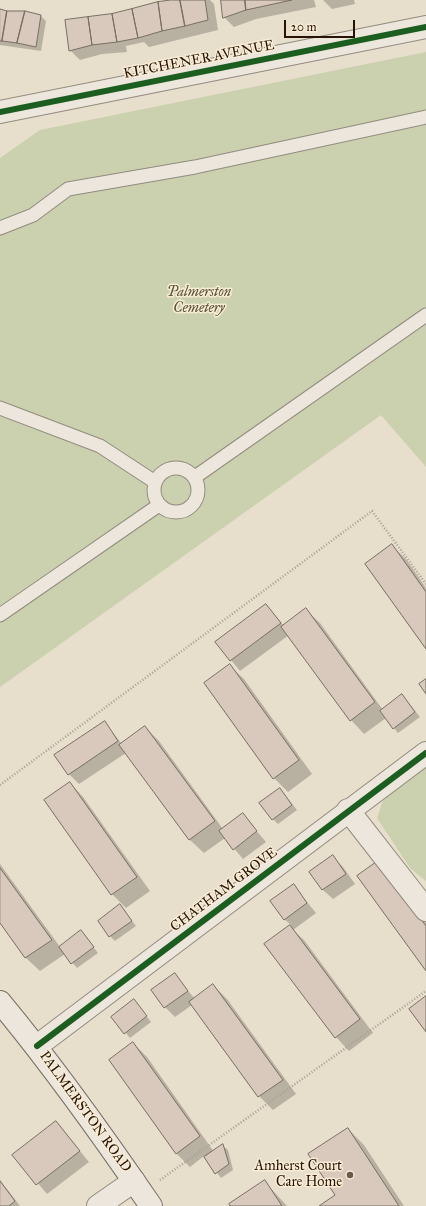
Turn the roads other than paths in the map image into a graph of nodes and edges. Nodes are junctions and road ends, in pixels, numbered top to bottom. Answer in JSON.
{"nodes":[{"id":1,"x":426,"y":27,"type":"edge"},
{"id":2,"x":0,"y":112,"type":"edge"},
{"id":3,"x":426,"y":117,"type":"edge"},
{"id":4,"x":0,"y":228,"type":"edge"},
{"id":5,"x":426,"y":315,"type":"edge"},
{"id":6,"x":0,"y":408,"type":"edge"},
{"id":7,"x":195,"y":477,"type":"junction"},
{"id":8,"x":156,"y":482,"type":"junction"},
{"id":9,"x":159,"y":505,"type":"junction"},
{"id":10,"x":0,"y":615,"type":"edge"},
{"id":11,"x":426,"y":753,"type":"edge"},
{"id":12,"x":348,"y":810,"type":"junction"},
{"id":13,"x":426,"y":910,"type":"edge"},
{"id":14,"x":0,"y":1002,"type":"edge"},
{"id":15,"x":37,"y":1046,"type":"junction"},
{"id":16,"x":142,"y":1193,"type":"edge"},
{"id":17,"x":98,"y":1206,"type":"edge"}],
"edges":[{"from":1,"to":2,"type":"street","name":"KITCHENER AVENUE"},
{"from":3,"to":4,"type":"lane"},
{"from":5,"to":7,"type":"lane"},
{"from":6,"to":8,"type":"lane"},
{"from":7,"to":8,"type":"lane"},
{"from":7,"to":9,"type":"lane"},
{"from":8,"to":9,"type":"lane"},
{"from":9,"to":10,"type":"lane"},
{"from":11,"to":12,"type":"street","name":"CHATHAM GROVE"},
{"from":12,"to":13,"type":"street"},
{"from":12,"to":15,"type":"street","name":"CHATHAM GROVE"},
{"from":14,"to":15,"type":"street","name":"PALMERSTON ROAD"},
{"from":15,"to":16,"type":"street","name":"PALMERSTON ROAD"},
{"from":16,"to":17,"type":"street"}]}
